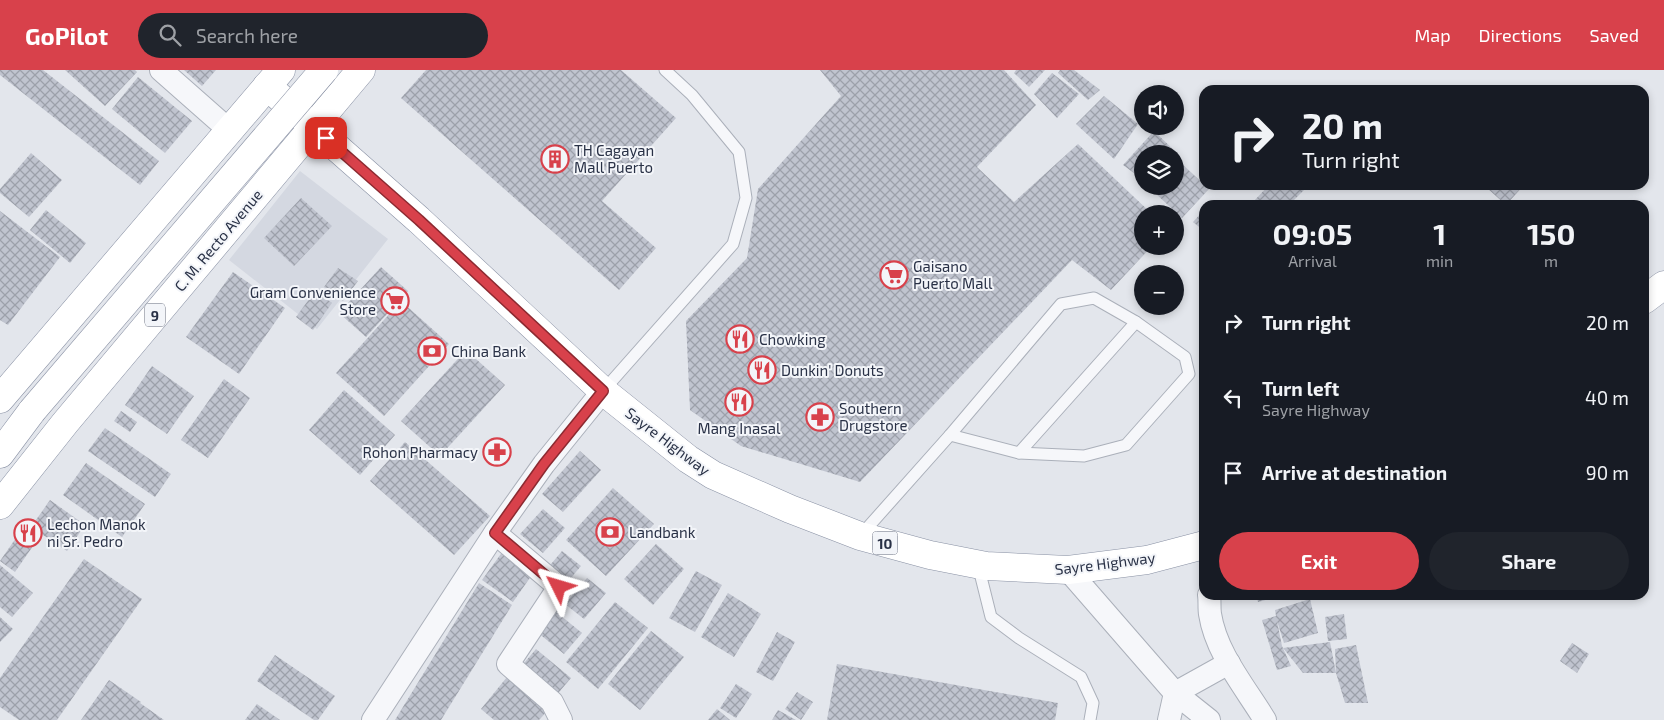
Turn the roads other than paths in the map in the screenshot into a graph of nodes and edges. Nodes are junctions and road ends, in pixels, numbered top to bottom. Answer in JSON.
{"nodes":[{"id":1,"x":161,"y":70,"type":"edge"},
{"id":2,"x":324,"y":70,"type":"edge"},
{"id":3,"x":361,"y":70,"type":"edge"},
{"id":4,"x":665,"y":70,"type":"edge"},
{"id":5,"x":274,"y":78,"type":"edge"},
{"id":6,"x":313,"y":126,"type":"junction"},
{"id":7,"x":229,"y":130,"type":"junction"},
{"id":8,"x":1664,"y":285,"type":"edge"},
{"id":9,"x":1649,"y":296,"type":"edge"},
{"id":10,"x":1136,"y":322,"type":"junction"},
{"id":11,"x":603,"y":391,"type":"junction"},
{"id":12,"x":0,"y":399,"type":"edge"},
{"id":13,"x":950,"y":435,"type":"junction"},
{"id":14,"x":1019,"y":453,"type":"junction"},
{"id":15,"x":0,"y":454,"type":"edge"},
{"id":16,"x":0,"y":505,"type":"edge"},
{"id":17,"x":495,"y":533,"type":"junction"},
{"id":18,"x":860,"y":536,"type":"junction"},
{"id":19,"x":1199,"y":546,"type":"edge"},
{"id":20,"x":978,"y":564,"type":"junction"},
{"id":21,"x":1068,"y":570,"type":"junction"},
{"id":22,"x":1209,"y":600,"type":"edge"},
{"id":23,"x":1229,"y":663,"type":"junction"},
{"id":24,"x":1175,"y":693,"type":"junction"},
{"id":25,"x":373,"y":720,"type":"edge"},
{"id":26,"x":561,"y":720,"type":"edge"},
{"id":27,"x":1090,"y":720,"type":"edge"},
{"id":28,"x":1169,"y":720,"type":"edge"},
{"id":29,"x":1208,"y":720,"type":"edge"},
{"id":30,"x":1265,"y":720,"type":"edge"}],
"edges":[{"from":1,"to":7,"type":"street"},
{"from":2,"to":15,"type":"highway","name":"C. M. Recto Avenue","number":"9","bridge":true},
{"from":3,"to":6,"type":"highway","name":"C. M. Recto Avenue","number":"9"},
{"from":4,"to":11,"type":"lane"},
{"from":5,"to":6,"type":"highway","name":"Sayre Highway","number":"10"},
{"from":5,"to":7,"type":"highway"},
{"from":6,"to":11,"type":"highway","name":"Sayre Highway","number":"10"},
{"from":6,"to":16,"type":"highway","name":"C. M. Recto Avenue","number":"9"},
{"from":7,"to":12,"type":"highway"},
{"from":8,"to":9,"type":"highway"},
{"from":10,"to":13,"type":"lane"},
{"from":10,"to":14,"type":"lane"},
{"from":10,"to":14,"type":"lane"},
{"from":11,"to":17,"type":"street"},
{"from":11,"to":18,"type":"highway","name":"Sayre Highway","number":"10"},
{"from":13,"to":14,"type":"lane"},
{"from":13,"to":18,"type":"lane"},
{"from":17,"to":25,"type":"street"},
{"from":17,"to":26,"type":"street"},
{"from":18,"to":20,"type":"highway","name":"Sayre Highway","number":"10"},
{"from":19,"to":21,"type":"highway","name":"Sayre Highway","number":"10"},
{"from":20,"to":21,"type":"highway","name":"Sayre Highway","number":"10"},
{"from":20,"to":27,"type":"lane"},
{"from":21,"to":24,"type":"street"},
{"from":22,"to":23,"type":"street"},
{"from":23,"to":24,"type":"street"},
{"from":23,"to":30,"type":"street"},
{"from":24,"to":28,"type":"street"},
{"from":24,"to":29,"type":"street"}]}
